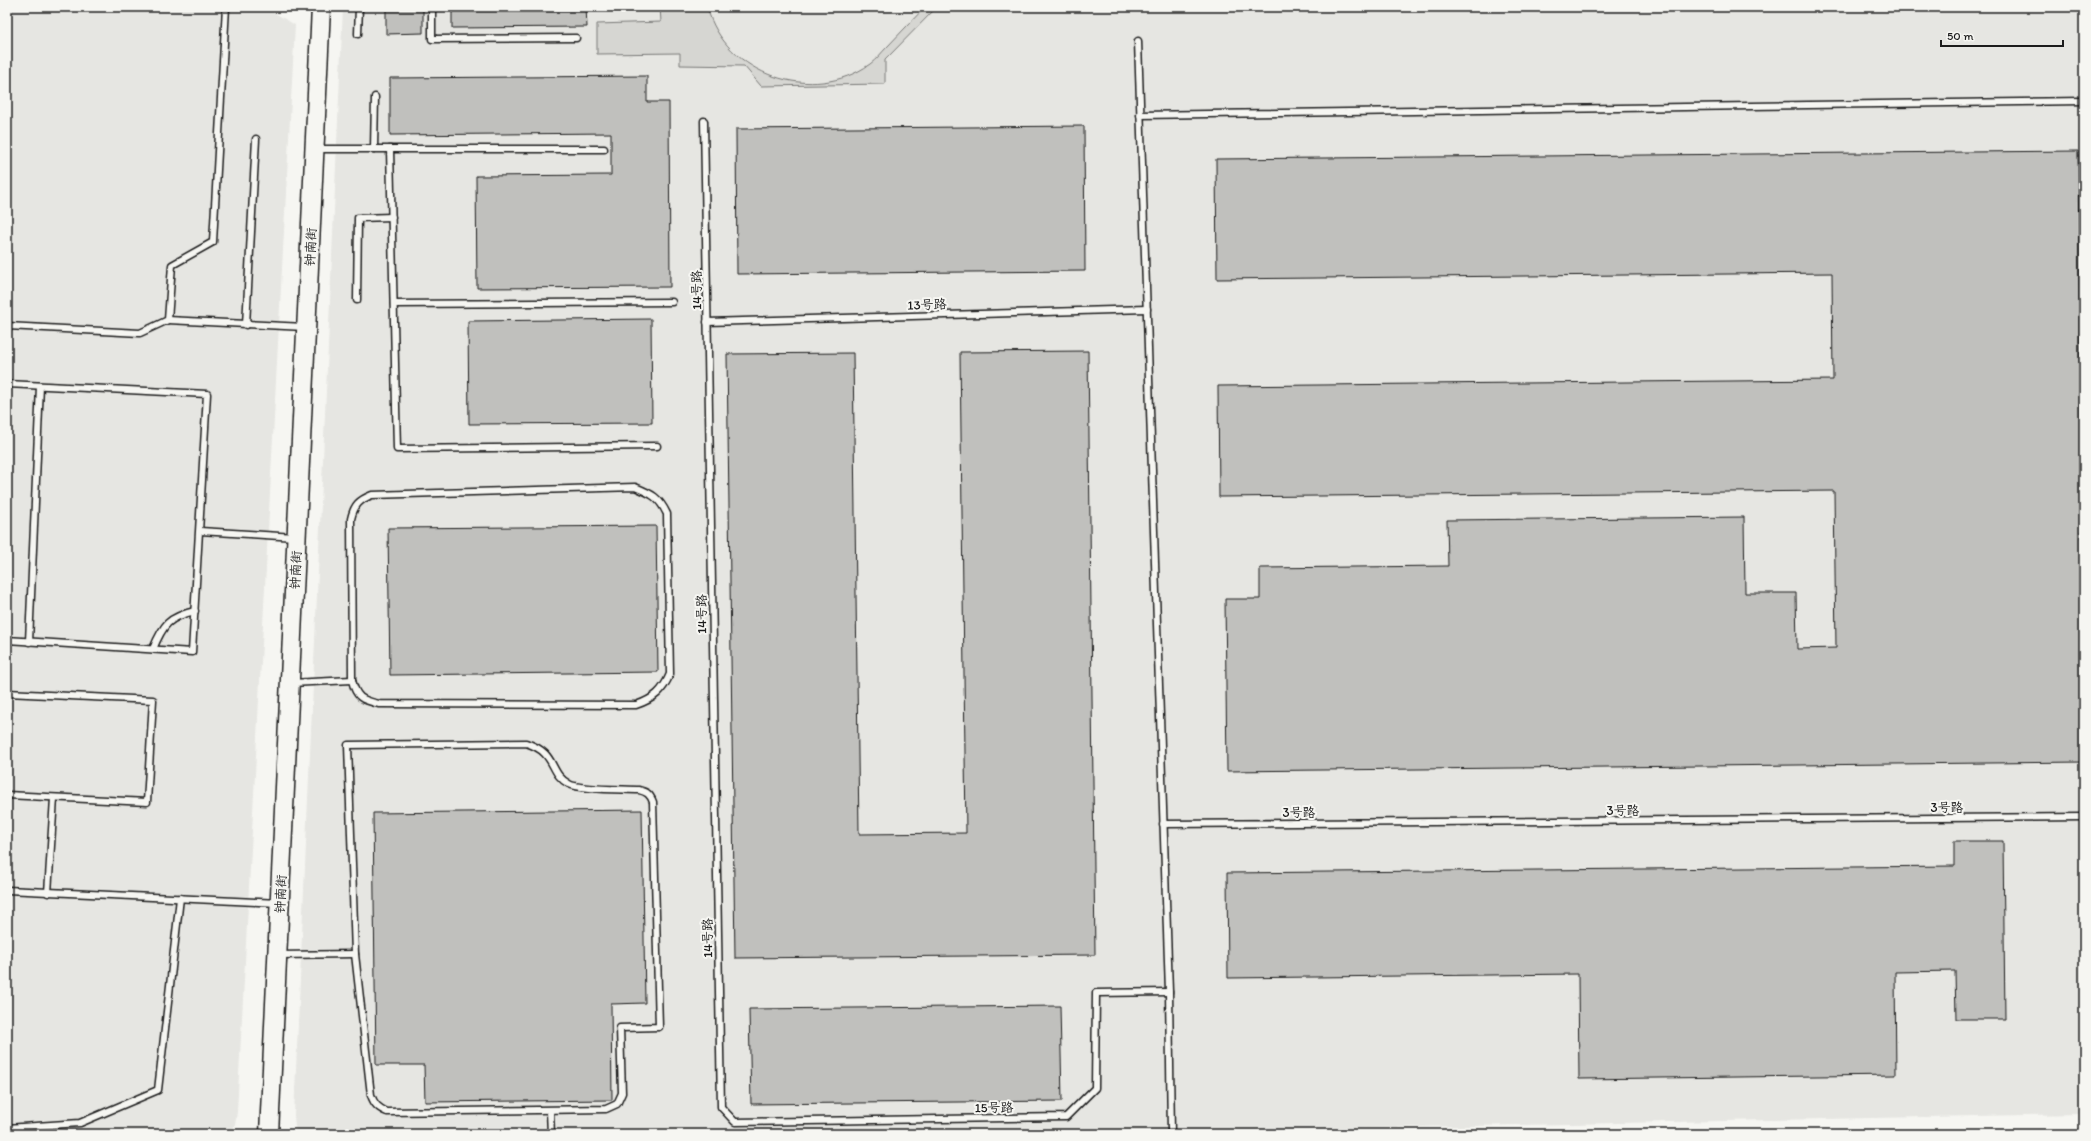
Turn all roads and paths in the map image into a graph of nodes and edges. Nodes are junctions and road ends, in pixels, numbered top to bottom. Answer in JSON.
{"nodes":[{"id":1,"x":226,"y":7,"type":"edge"},
{"id":2,"x":321,"y":7,"type":"edge"},
{"id":3,"x":359,"y":7,"type":"edge"},
{"id":4,"x":432,"y":7,"type":"edge"},
{"id":5,"x":358,"y":34,"type":"dead end"},
{"id":6,"x":576,"y":38,"type":"dead end"},
{"id":7,"x":1138,"y":41,"type":"dead end"},
{"id":8,"x":375,"y":97,"type":"dead end"},
{"id":9,"x":2084,"y":100,"type":"edge"},
{"id":10,"x":1140,"y":115,"type":"junction"},
{"id":11,"x":704,"y":121,"type":"dead end"},
{"id":12,"x":256,"y":139,"type":"dead end"},
{"id":13,"x":315,"y":149,"type":"junction"},
{"id":14,"x":374,"y":149,"type":"junction"},
{"id":15,"x":604,"y":149,"type":"dead end"},
{"id":16,"x":390,"y":150,"type":"junction"},
{"id":17,"x":392,"y":217,"type":"junction"},
{"id":18,"x":357,"y":300,"type":"dead end"},
{"id":19,"x":672,"y":302,"type":"dead end"},
{"id":20,"x":394,"y":304,"type":"junction"},
{"id":21,"x":1147,"y":309,"type":"junction"},
{"id":22,"x":168,"y":320,"type":"junction"},
{"id":23,"x":707,"y":322,"type":"junction"},
{"id":24,"x":246,"y":324,"type":"junction"},
{"id":25,"x":7,"y":326,"type":"edge"},
{"id":26,"x":306,"y":328,"type":"junction"},
{"id":27,"x":7,"y":384,"type":"edge"},
{"id":28,"x":40,"y":386,"type":"junction"},
{"id":29,"x":657,"y":446,"type":"dead end"},
{"id":30,"x":200,"y":531,"type":"junction"},
{"id":31,"x":296,"y":537,"type":"junction"},
{"id":32,"x":194,"y":611,"type":"junction"},
{"id":33,"x":7,"y":640,"type":"edge"},
{"id":34,"x":28,"y":642,"type":"junction"},
{"id":35,"x":153,"y":649,"type":"junction"},
{"id":36,"x":352,"y":680,"type":"junction"},
{"id":37,"x":290,"y":682,"type":"junction"},
{"id":38,"x":7,"y":693,"type":"edge"},
{"id":39,"x":7,"y":795,"type":"edge"},
{"id":40,"x":54,"y":798,"type":"junction"},
{"id":41,"x":2084,"y":817,"type":"edge"},
{"id":42,"x":1163,"y":824,"type":"junction"},
{"id":43,"x":7,"y":890,"type":"edge"},
{"id":44,"x":48,"y":893,"type":"junction"},
{"id":45,"x":180,"y":898,"type":"junction"},
{"id":46,"x":279,"y":903,"type":"junction"},
{"id":47,"x":355,"y":954,"type":"junction"},
{"id":48,"x":277,"y":955,"type":"junction"},
{"id":49,"x":1168,"y":992,"type":"junction"},
{"id":50,"x":721,"y":1107,"type":"joint"},
{"id":51,"x":550,"y":1111,"type":"junction"},
{"id":52,"x":7,"y":1128,"type":"edge"},
{"id":53,"x":2084,"y":1132,"type":"edge"},
{"id":54,"x":269,"y":1134,"type":"edge"},
{"id":55,"x":551,"y":1134,"type":"edge"},
{"id":56,"x":1171,"y":1134,"type":"edge"},
{"id":57,"x":1617,"y":1134,"type":"edge"},
{"id":58,"x":1620,"y":1134,"type":"edge"},
{"id":59,"x":1994,"y":1134,"type":"edge"}],
"edges":[{"from":1,"to":22,"type":"lane"},
{"from":2,"to":13,"type":"street","name":"钟南街"},
{"from":3,"to":5,"type":"lane"},
{"from":4,"to":6,"type":"lane"},
{"from":7,"to":10,"type":"lane"},
{"from":8,"to":14,"type":"lane"},
{"from":9,"to":10,"type":"lane"},
{"from":10,"to":21,"type":"lane"},
{"from":11,"to":23,"type":"lane","name":"14号路"},
{"from":12,"to":24,"type":"lane"},
{"from":13,"to":14,"type":"lane"},
{"from":13,"to":26,"type":"street","name":"钟南街"},
{"from":14,"to":16,"type":"lane"},
{"from":15,"to":16,"type":"lane"},
{"from":16,"to":17,"type":"lane"},
{"from":17,"to":18,"type":"lane"},
{"from":17,"to":20,"type":"lane"},
{"from":19,"to":20,"type":"lane"},
{"from":20,"to":29,"type":"lane"},
{"from":21,"to":23,"type":"lane","name":"13号路"},
{"from":21,"to":42,"type":"lane"},
{"from":22,"to":24,"type":"lane"},
{"from":22,"to":25,"type":"lane"},
{"from":23,"to":50,"type":"lane","name":"14号路"},
{"from":24,"to":26,"type":"lane"},
{"from":26,"to":31,"type":"street","name":"钟南街"},
{"from":27,"to":28,"type":"lane"},
{"from":28,"to":30,"type":"lane"},
{"from":28,"to":34,"type":"lane"},
{"from":30,"to":31,"type":"lane"},
{"from":30,"to":32,"type":"lane"},
{"from":31,"to":37,"type":"street","name":"钟南街"},
{"from":32,"to":35,"type":"lane"},
{"from":32,"to":35,"type":"lane"},
{"from":33,"to":34,"type":"lane"},
{"from":34,"to":35,"type":"lane"},
{"from":36,"to":36,"type":"lane"},
{"from":36,"to":37,"type":"lane"},
{"from":37,"to":46,"type":"street","name":"钟南街"},
{"from":38,"to":40,"type":"lane"},
{"from":39,"to":40,"type":"lane"},
{"from":40,"to":44,"type":"lane"},
{"from":41,"to":42,"type":"lane","name":"3号路"},
{"from":42,"to":49,"type":"lane"},
{"from":43,"to":44,"type":"lane"},
{"from":44,"to":45,"type":"lane"},
{"from":45,"to":46,"type":"lane"},
{"from":45,"to":52,"type":"lane"},
{"from":46,"to":48,"type":"street","name":"钟南街"},
{"from":47,"to":48,"type":"lane"},
{"from":47,"to":51,"type":"lane"},
{"from":47,"to":51,"type":"lane"},
{"from":48,"to":54,"type":"street","name":"钟南街"},
{"from":49,"to":50,"type":"lane","name":"15号路"},
{"from":49,"to":56,"type":"lane"},
{"from":51,"to":55,"type":"lane"},
{"from":53,"to":59,"type":"path"},
{"from":57,"to":58,"type":"path"}]}
